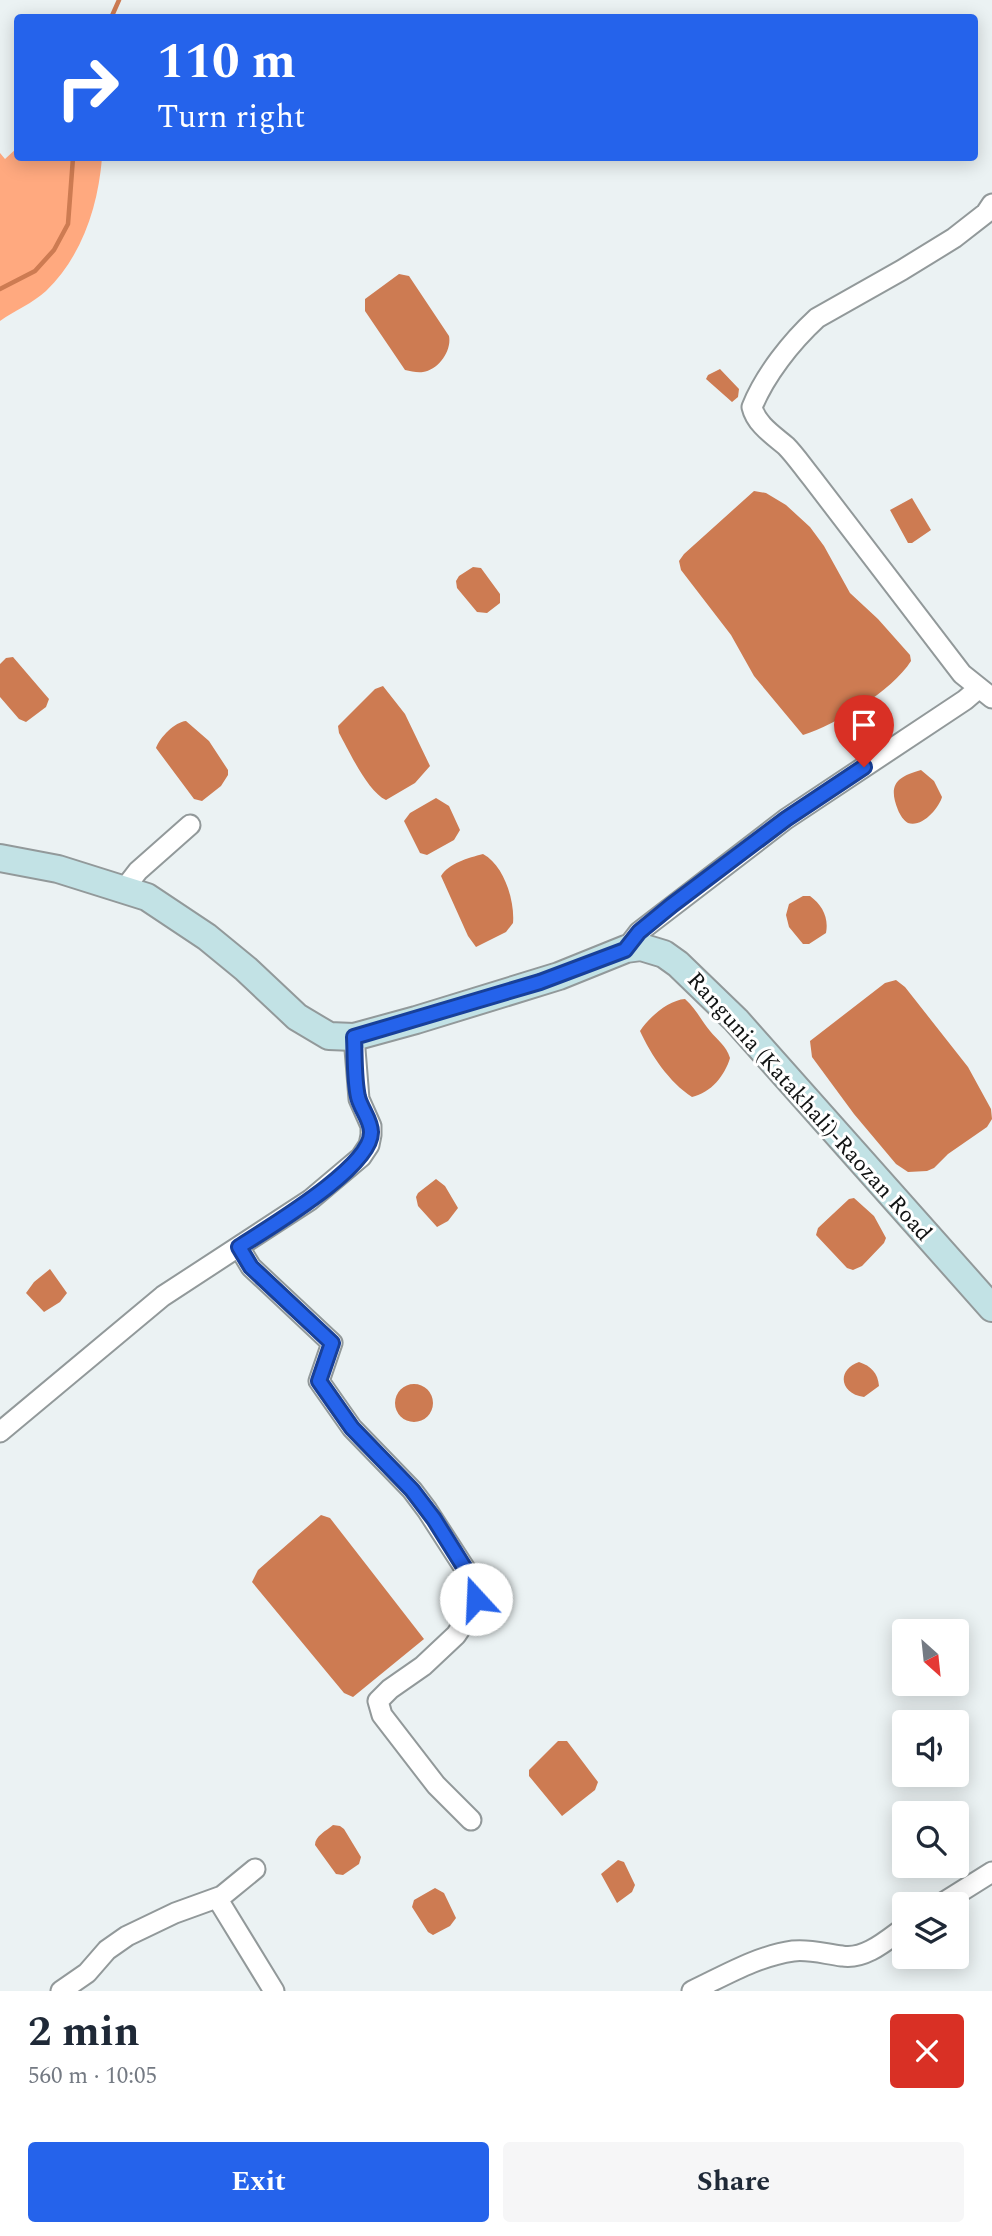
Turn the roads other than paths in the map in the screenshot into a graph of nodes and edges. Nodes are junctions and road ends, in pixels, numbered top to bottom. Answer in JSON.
{"nodes":[{"id":1,"x":992,"y":204,"type":"edge"},
{"id":2,"x":985,"y":693,"type":"edge"},
{"id":3,"x":190,"y":825,"type":"dead end"},
{"id":4,"x":0,"y":858,"type":"edge"},
{"id":5,"x":124,"y":889,"type":"junction"},
{"id":6,"x":625,"y":950,"type":"junction"},
{"id":7,"x":354,"y":1037,"type":"junction"},
{"id":8,"x":239,"y":1247,"type":"junction"},
{"id":9,"x":992,"y":1308,"type":"edge"},
{"id":10,"x":0,"y":1432,"type":"edge"},
{"id":11,"x":471,"y":1820,"type":"dead end"},
{"id":12,"x":255,"y":1869,"type":"dead end"},
{"id":13,"x":992,"y":1872,"type":"edge"},
{"id":14,"x":960,"y":1892,"type":"edge"},
{"id":15,"x":217,"y":1898,"type":"junction"},
{"id":16,"x":892,"y":1935,"type":"edge"},
{"id":17,"x":61,"y":1991,"type":"edge"},
{"id":18,"x":274,"y":1991,"type":"edge"},
{"id":19,"x":692,"y":1991,"type":"edge"}],
"edges":[{"from":1,"to":2,"type":"street"},
{"from":2,"to":6,"type":"street"},
{"from":3,"to":5,"type":"street"},
{"from":4,"to":5,"type":"main road","name":"Rangunia (Katakhali)-Raozan Road"},
{"from":5,"to":7,"type":"main road","name":"Rangunia (Katakhali)-Raozan Road"},
{"from":6,"to":7,"type":"main road","name":"Rangunia (Katakhali)-Raozan Road"},
{"from":6,"to":9,"type":"main road","name":"Rangunia (Katakhali)-Raozan Road"},
{"from":7,"to":8,"type":"street"},
{"from":8,"to":10,"type":"street"},
{"from":8,"to":11,"type":"street"},
{"from":12,"to":15,"type":"street"},
{"from":13,"to":14,"type":"street"},
{"from":15,"to":17,"type":"street"},
{"from":15,"to":18,"type":"street"},
{"from":16,"to":19,"type":"street"}]}
